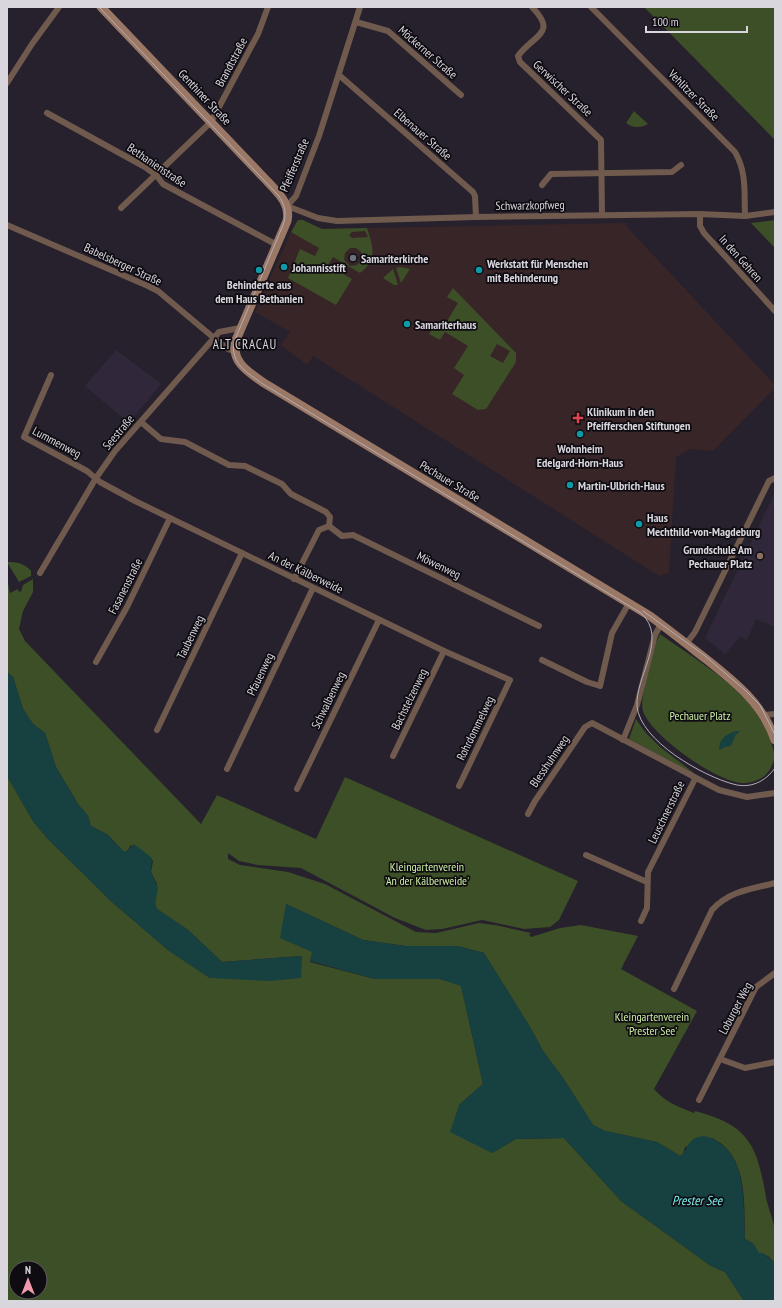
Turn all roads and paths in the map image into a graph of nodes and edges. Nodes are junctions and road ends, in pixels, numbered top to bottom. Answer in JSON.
{"nodes":[{"id":1,"x":59,"y":7,"type":"edge"},
{"id":2,"x":101,"y":7,"type":"edge"},
{"id":3,"x":268,"y":7,"type":"edge"},
{"id":4,"x":360,"y":7,"type":"edge"},
{"id":5,"x":532,"y":7,"type":"edge"},
{"id":6,"x":591,"y":7,"type":"edge"},
{"id":7,"x":356,"y":22,"type":"junction"},
{"id":8,"x":339,"y":75,"type":"junction"},
{"id":9,"x":7,"y":83,"type":"edge"},
{"id":10,"x":461,"y":95,"type":"dead end"},
{"id":11,"x":47,"y":113,"type":"dead end"},
{"id":12,"x":211,"y":122,"type":"junction"},
{"id":13,"x":681,"y":165,"type":"dead end"},
{"id":14,"x":602,"y":173,"type":"junction"},
{"id":15,"x":156,"y":175,"type":"junction"},
{"id":16,"x":542,"y":184,"type":"dead end"},
{"id":17,"x":287,"y":206,"type":"junction"},
{"id":18,"x":121,"y":208,"type":"dead end"},
{"id":19,"x":775,"y":212,"type":"edge"},
{"id":20,"x":700,"y":214,"type":"junction"},
{"id":21,"x":602,"y":215,"type":"junction"},
{"id":22,"x":745,"y":216,"type":"junction"},
{"id":23,"x":476,"y":217,"type":"junction"},
{"id":24,"x":7,"y":225,"type":"edge"},
{"id":25,"x":276,"y":245,"type":"junction"},
{"id":26,"x":775,"y":311,"type":"edge"},
{"id":27,"x":240,"y":328,"type":"junction"},
{"id":28,"x":214,"y":338,"type":"junction"},
{"id":29,"x":235,"y":351,"type":"junction"},
{"id":30,"x":51,"y":375,"type":"dead end"},
{"id":31,"x":141,"y":422,"type":"junction"},
{"id":32,"x":96,"y":478,"type":"junction"},
{"id":33,"x":775,"y":478,"type":"edge"},
{"id":34,"x":170,"y":518,"type":"junction"},
{"id":35,"x":330,"y":526,"type":"junction"},
{"id":36,"x":242,"y":553,"type":"junction"},
{"id":37,"x":40,"y":572,"type":"dead end"},
{"id":38,"x":294,"y":579,"type":"junction"},
{"id":39,"x":313,"y":588,"type":"junction"},
{"id":40,"x":629,"y":603,"type":"junction"},
{"id":41,"x":379,"y":620,"type":"junction"},
{"id":42,"x":661,"y":624,"type":"junction"},
{"id":43,"x":539,"y":626,"type":"dead end"},
{"id":44,"x":686,"y":644,"type":"junction"},
{"id":45,"x":444,"y":651,"type":"junction"},
{"id":46,"x":542,"y":660,"type":"dead end"},
{"id":47,"x":96,"y":662,"type":"dead end"},
{"id":48,"x":510,"y":680,"type":"joint"},
{"id":49,"x":775,"y":714,"type":"edge"},
{"id":50,"x":764,"y":715,"type":"junction"},
{"id":51,"x":592,"y":723,"type":"joint"},
{"id":52,"x":156,"y":730,"type":"dead end"},
{"id":53,"x":622,"y":740,"type":"junction"},
{"id":54,"x":775,"y":740,"type":"edge"},
{"id":55,"x":393,"y":756,"type":"dead end"},
{"id":56,"x":227,"y":769,"type":"dead end"},
{"id":57,"x":695,"y":779,"type":"junction"},
{"id":58,"x":459,"y":786,"type":"dead end"},
{"id":59,"x":297,"y":789,"type":"dead end"},
{"id":60,"x":775,"y":793,"type":"edge"},
{"id":61,"x":528,"y":814,"type":"dead end"},
{"id":62,"x":586,"y":855,"type":"dead end"},
{"id":63,"x":647,"y":882,"type":"junction"},
{"id":64,"x":775,"y":883,"type":"edge"},
{"id":65,"x":641,"y":921,"type":"dead end"},
{"id":66,"x":775,"y":973,"type":"edge"},
{"id":67,"x":674,"y":989,"type":"dead end"},
{"id":68,"x":720,"y":1059,"type":"junction"},
{"id":69,"x":775,"y":1062,"type":"edge"},
{"id":70,"x":699,"y":1100,"type":"dead end"}],
"edges":[{"from":1,"to":9,"type":"street"},
{"from":2,"to":12,"type":"main road","name":"Genthiner Straße"},
{"from":3,"to":12,"type":"street","name":"Brandtstraße"},
{"from":4,"to":7,"type":"street","name":"Pfeifferstraße"},
{"from":5,"to":14,"type":"street","name":"Gerwischer Straße"},
{"from":6,"to":22,"type":"street","name":"Vehlitzer Straße"},
{"from":7,"to":8,"type":"street","name":"Pfeifferstraße"},
{"from":7,"to":10,"type":"street","name":"Möckerner Straße"},
{"from":8,"to":17,"type":"street","name":"Pfeifferstraße"},
{"from":8,"to":23,"type":"street","name":"Elbenauer Straße"},
{"from":11,"to":15,"type":"street","name":"Bethanienstraße"},
{"from":12,"to":15,"type":"street","name":"Brandtstraße"},
{"from":12,"to":17,"type":"main road","name":"Genthiner Straße"},
{"from":13,"to":14,"type":"street"},
{"from":14,"to":16,"type":"street"},
{"from":14,"to":21,"type":"street","name":"Gerwischer Straße"},
{"from":15,"to":18,"type":"street","name":"Brandtstraße"},
{"from":15,"to":25,"type":"street","name":"Bethanienstraße"},
{"from":17,"to":23,"type":"street","name":"Schwarzkopfweg"},
{"from":17,"to":25,"type":"main road","name":"Pfeifferstraße"},
{"from":19,"to":22,"type":"street","name":"Schwarzkopfweg"},
{"from":20,"to":21,"type":"street","name":"Schwarzkopfweg"},
{"from":20,"to":22,"type":"street","name":"Schwarzkopfweg"},
{"from":20,"to":26,"type":"street","name":"In den Gehren"},
{"from":21,"to":23,"type":"street","name":"Schwarzkopfweg"},
{"from":24,"to":28,"type":"street","name":"Babelsberger Straße"},
{"from":25,"to":27,"type":"main road","name":"Pfeifferstraße"},
{"from":27,"to":28,"type":"street"},
{"from":27,"to":29,"type":"main road","name":"Pfeifferstraße"},
{"from":28,"to":29,"type":"street"},
{"from":28,"to":31,"type":"street","name":"Seestraße"},
{"from":29,"to":40,"type":"main road","name":"Pechauer Straße"},
{"from":30,"to":32,"type":"street","name":"Lummenweg"},
{"from":31,"to":32,"type":"street","name":"Seestraße"},
{"from":31,"to":35,"type":"street"},
{"from":32,"to":34,"type":"street","name":"An der Kälberweide"},
{"from":32,"to":37,"type":"street","name":"Seestraße"},
{"from":33,"to":44,"type":"street"},
{"from":34,"to":36,"type":"street","name":"An der Kälberweide"},
{"from":34,"to":47,"type":"street","name":"Fasanenstraße"},
{"from":35,"to":38,"type":"street"},
{"from":35,"to":43,"type":"street","name":"Möwenweg"},
{"from":36,"to":38,"type":"street","name":"An der Kälberweide"},
{"from":36,"to":52,"type":"street","name":"Taubenweg"},
{"from":38,"to":39,"type":"street","name":"An der Kälberweide"},
{"from":39,"to":41,"type":"street","name":"An der Kälberweide"},
{"from":39,"to":56,"type":"street","name":"Pfauenweg"},
{"from":40,"to":42,"type":"main road","name":"Pechauer Straße"},
{"from":40,"to":46,"type":"street"},
{"from":41,"to":45,"type":"street","name":"An der Kälberweide"},
{"from":41,"to":59,"type":"street","name":"Schwalbenweg"},
{"from":42,"to":44,"type":"main road"},
{"from":42,"to":53,"type":"street"},
{"from":44,"to":50,"type":"main road"},
{"from":45,"to":48,"type":"street","name":"An der Kälberweide"},
{"from":45,"to":55,"type":"street","name":"Bachstelzenweg"},
{"from":48,"to":58,"type":"street","name":"Rohrdommelweg"},
{"from":49,"to":50,"type":"street"},
{"from":50,"to":54,"type":"main road"},
{"from":51,"to":53,"type":"street","name":"Leuschnerstraße"},
{"from":51,"to":61,"type":"street","name":"Blesshuhnweg"},
{"from":53,"to":57,"type":"street","name":"Leuschnerstraße"},
{"from":57,"to":60,"type":"street"},
{"from":57,"to":63,"type":"street","name":"Leuschnerstraße"},
{"from":62,"to":63,"type":"street"},
{"from":63,"to":65,"type":"street","name":"Leuschnerstraße"},
{"from":64,"to":67,"type":"street"},
{"from":66,"to":68,"type":"street","name":"Loburger Weg"},
{"from":68,"to":69,"type":"street"},
{"from":68,"to":70,"type":"street","name":"Loburger Weg"}]}
